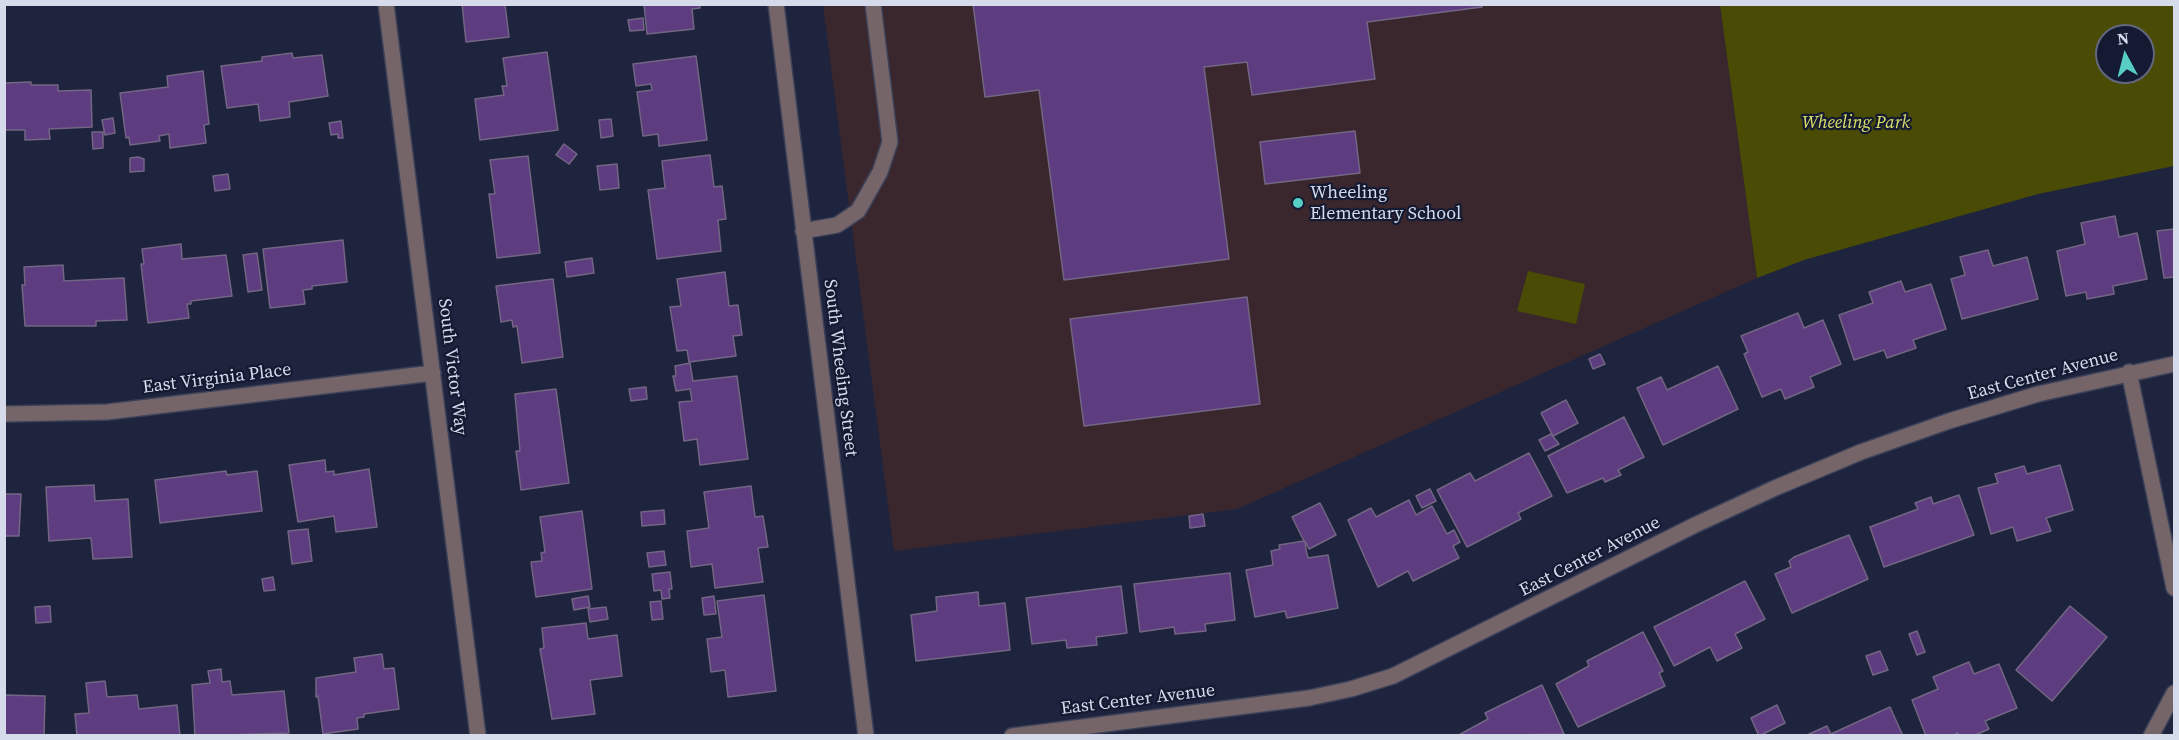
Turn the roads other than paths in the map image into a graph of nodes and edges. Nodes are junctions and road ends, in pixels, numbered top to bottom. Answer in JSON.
{"nodes":[{"id":1,"x":386,"y":4,"type":"edge"},
{"id":2,"x":776,"y":4,"type":"edge"},
{"id":3,"x":873,"y":4,"type":"edge"},
{"id":4,"x":803,"y":231,"type":"junction"},
{"id":5,"x":2175,"y":364,"type":"edge"},
{"id":6,"x":2129,"y":372,"type":"junction"},
{"id":7,"x":433,"y":373,"type":"junction"},
{"id":8,"x":4,"y":414,"type":"edge"},
{"id":9,"x":2175,"y":588,"type":"edge"},
{"id":10,"x":2175,"y":693,"type":"edge"},
{"id":11,"x":478,"y":735,"type":"edge"},
{"id":12,"x":866,"y":735,"type":"edge"},
{"id":13,"x":1012,"y":735,"type":"edge"},
{"id":14,"x":2151,"y":735,"type":"edge"}],
"edges":[{"from":1,"to":7,"type":"street","name":"South Victor Way"},
{"from":2,"to":4,"type":"street","name":"South Wheeling Street"},
{"from":3,"to":4,"type":"street"},
{"from":4,"to":12,"type":"street","name":"South Wheeling Street"},
{"from":5,"to":6,"type":"street","name":"East Center Avenue"},
{"from":6,"to":9,"type":"street"},
{"from":6,"to":13,"type":"street","name":"East Center Avenue"},
{"from":7,"to":8,"type":"street","name":"East Virginia Place"},
{"from":7,"to":11,"type":"street","name":"South Victor Way"},
{"from":10,"to":14,"type":"street"}]}
